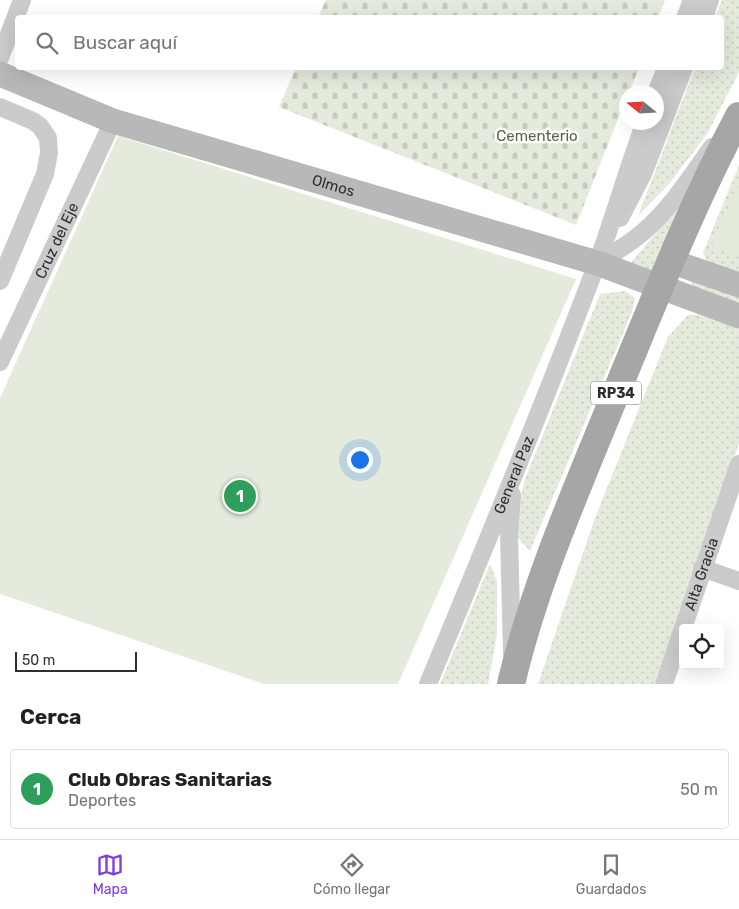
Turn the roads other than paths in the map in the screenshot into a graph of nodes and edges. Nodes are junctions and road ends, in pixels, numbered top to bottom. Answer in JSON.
{"nodes":[{"id":1,"x":22,"y":0,"type":"edge"},
{"id":2,"x":692,"y":0,"type":"edge"},
{"id":3,"x":710,"y":0,"type":"edge"},
{"id":4,"x":16,"y":15,"type":"edge"},
{"id":5,"x":686,"y":15,"type":"edge"},
{"id":6,"x":705,"y":15,"type":"edge"},
{"id":7,"x":15,"y":18,"type":"edge"},
{"id":8,"x":0,"y":58,"type":"edge"},
{"id":9,"x":665,"y":70,"type":"edge"},
{"id":10,"x":683,"y":70,"type":"edge"},
{"id":11,"x":0,"y":74,"type":"edge"},
{"id":12,"x":659,"y":85,"type":"edge"},
{"id":13,"x":0,"y":107,"type":"edge"},
{"id":14,"x":739,"y":110,"type":"edge"},
{"id":15,"x":739,"y":116,"type":"edge"},
{"id":16,"x":113,"y":120,"type":"junction"},
{"id":17,"x":739,"y":126,"type":"edge"},
{"id":18,"x":642,"y":130,"type":"edge"},
{"id":19,"x":597,"y":263,"type":"junction"},
{"id":20,"x":670,"y":275,"type":"junction"},
{"id":21,"x":0,"y":281,"type":"edge"},
{"id":22,"x":739,"y":285,"type":"edge"},
{"id":23,"x":739,"y":316,"type":"edge"},
{"id":24,"x":0,"y":362,"type":"edge"},
{"id":25,"x":739,"y":464,"type":"edge"},
{"id":26,"x":514,"y":477,"type":"junction"},
{"id":27,"x":702,"y":568,"type":"junction"},
{"id":28,"x":739,"y":581,"type":"edge"},
{"id":29,"x":514,"y":682,"type":"edge"},
{"id":30,"x":428,"y":684,"type":"edge"},
{"id":31,"x":664,"y":684,"type":"edge"}],
"edges":[{"from":1,"to":4,"type":"street"},
{"from":2,"to":5,"type":"street"},
{"from":3,"to":6,"type":"street"},
{"from":7,"to":8,"type":"street"},
{"from":9,"to":12,"type":"street"},
{"from":10,"to":19,"type":"street","name":"General Paz"},
{"from":11,"to":16,"type":"street","name":"Olmos"},
{"from":13,"to":21,"type":"street"},
{"from":14,"to":19,"type":"street"},
{"from":15,"to":20,"type":"main road","number":"RP34"},
{"from":16,"to":19,"type":"street","name":"Olmos"},
{"from":16,"to":24,"type":"street","name":"Cruz del Eje"},
{"from":17,"to":20,"type":"main road","number":"RP34"},
{"from":18,"to":19,"type":"street","name":"General Paz"},
{"from":19,"to":20,"type":"street","name":"Olmos"},
{"from":19,"to":26,"type":"street","name":"General Paz"},
{"from":20,"to":22,"type":"street"},
{"from":20,"to":23,"type":"street"},
{"from":20,"to":29,"type":"main road","number":"RP34"},
{"from":25,"to":27,"type":"street","name":"Alta Gracia"},
{"from":26,"to":29,"type":"street"},
{"from":26,"to":30,"type":"street","name":"General Paz"},
{"from":27,"to":28,"type":"street"},
{"from":27,"to":31,"type":"street","name":"Alta Gracia"}]}
